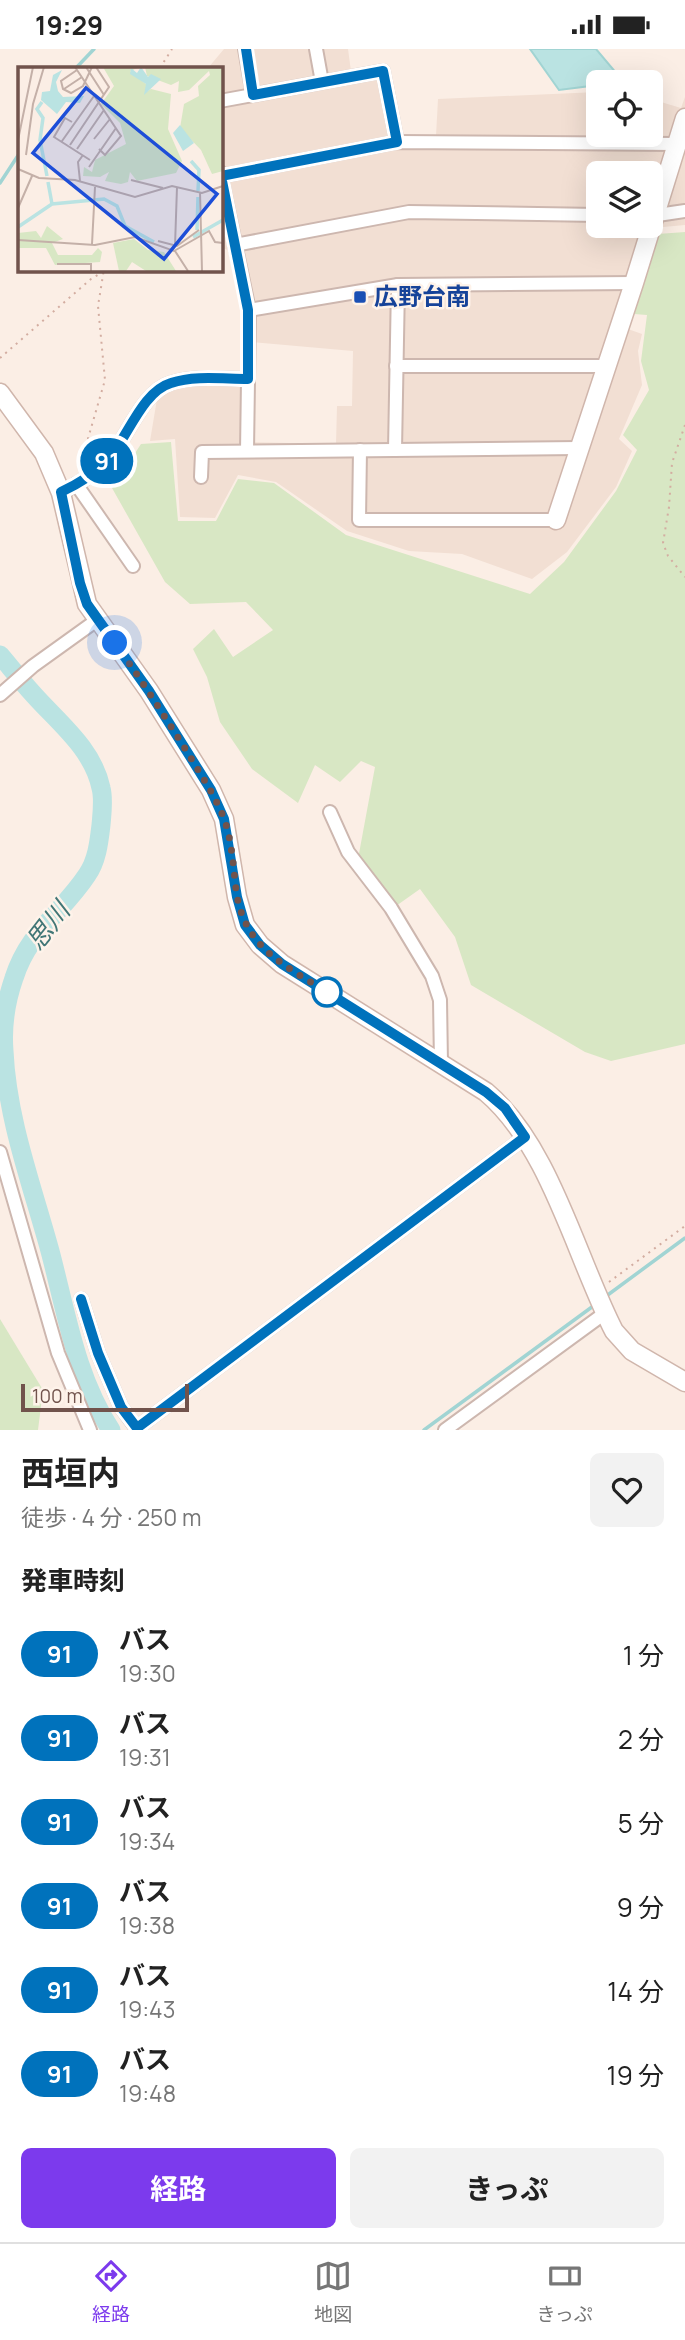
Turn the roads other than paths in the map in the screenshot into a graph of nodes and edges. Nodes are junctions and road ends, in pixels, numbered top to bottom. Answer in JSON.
{"nodes":[{"id":1,"x":246,"y":49,"type":"edge"},
{"id":2,"x":316,"y":49,"type":"edge"},
{"id":3,"x":322,"y":82,"type":"junction"},
{"id":4,"x":253,"y":95,"type":"junction"},
{"id":5,"x":222,"y":101,"type":"edge"},
{"id":6,"x":685,"y":118,"type":"edge"},
{"id":7,"x":397,"y":142,"type":"junction"},
{"id":8,"x":677,"y":144,"type":"junction"},
{"id":9,"x":222,"y":174,"type":"edge"},
{"id":10,"x":222,"y":179,"type":"edge"},
{"id":11,"x":663,"y":186,"type":"edge"},
{"id":12,"x":685,"y":211,"type":"edge"},
{"id":13,"x":663,"y":214,"type":"edge"},
{"id":14,"x":586,"y":215,"type":"edge"},
{"id":15,"x":647,"y":238,"type":"edge"},
{"id":16,"x":235,"y":245,"type":"junction"},
{"id":17,"x":634,"y":283,"type":"junction"},
{"id":18,"x":398,"y":285,"type":"junction"},
{"id":19,"x":248,"y":310,"type":"junction"},
{"id":20,"x":396,"y":366,"type":"junction"},
{"id":21,"x":607,"y":366,"type":"junction"},
{"id":22,"x":248,"y":379,"type":"junction"},
{"id":23,"x":0,"y":393,"type":"edge"},
{"id":24,"x":579,"y":448,"type":"junction"},
{"id":25,"x":360,"y":450,"type":"junction"},
{"id":26,"x":395,"y":450,"type":"junction"},
{"id":27,"x":247,"y":451,"type":"junction"},
{"id":28,"x":201,"y":477,"type":"dead end"},
{"id":29,"x":69,"y":488,"type":"junction"},
{"id":30,"x":556,"y":520,"type":"joint"},
{"id":31,"x":133,"y":566,"type":"dead end"},
{"id":32,"x":97,"y":619,"type":"junction"},
{"id":33,"x":4,"y":692,"type":"edge"},
{"id":34,"x":330,"y":812,"type":"dead end"},
{"id":35,"x":441,"y":1063,"type":"junction"},
{"id":36,"x":525,"y":1137,"type":"junction"},
{"id":37,"x":0,"y":1152,"type":"edge"},
{"id":38,"x":81,"y":1299,"type":"dead end"},
{"id":39,"x":605,"y":1313,"type":"junction"},
{"id":40,"x":685,"y":1382,"type":"edge"},
{"id":41,"x":138,"y":1429,"type":"edge"},
{"id":42,"x":90,"y":1430,"type":"edge"},
{"id":43,"x":446,"y":1430,"type":"edge"}],
"edges":[{"from":1,"to":4,"type":"street"},
{"from":2,"to":3,"type":"street"},
{"from":3,"to":4,"type":"street"},
{"from":3,"to":7,"type":"street"},
{"from":4,"to":5,"type":"street"},
{"from":6,"to":8,"type":"street"},
{"from":7,"to":8,"type":"street"},
{"from":7,"to":9,"type":"street"},
{"from":8,"to":11,"type":"street"},
{"from":10,"to":16,"type":"street"},
{"from":12,"to":13,"type":"street"},
{"from":14,"to":16,"type":"street"},
{"from":15,"to":17,"type":"street"},
{"from":16,"to":19,"type":"street"},
{"from":17,"to":18,"type":"street"},
{"from":17,"to":21,"type":"street"},
{"from":18,"to":19,"type":"street"},
{"from":18,"to":20,"type":"street"},
{"from":19,"to":22,"type":"street"},
{"from":20,"to":21,"type":"street"},
{"from":20,"to":26,"type":"street"},
{"from":21,"to":24,"type":"street"},
{"from":22,"to":27,"type":"street"},
{"from":22,"to":29,"type":"street"},
{"from":23,"to":29,"type":"street"},
{"from":24,"to":26,"type":"street"},
{"from":24,"to":30,"type":"street"},
{"from":25,"to":26,"type":"street"},
{"from":25,"to":27,"type":"street"},
{"from":25,"to":30,"type":"street"},
{"from":27,"to":28,"type":"street"},
{"from":29,"to":31,"type":"street"},
{"from":29,"to":32,"type":"street"},
{"from":32,"to":33,"type":"street"},
{"from":32,"to":35,"type":"street"},
{"from":34,"to":35,"type":"street"},
{"from":35,"to":36,"type":"street"},
{"from":36,"to":39,"type":"street"},
{"from":36,"to":41,"type":"street"},
{"from":37,"to":42,"type":"street"},
{"from":38,"to":41,"type":"street"},
{"from":39,"to":40,"type":"street"},
{"from":39,"to":43,"type":"street"}]}
